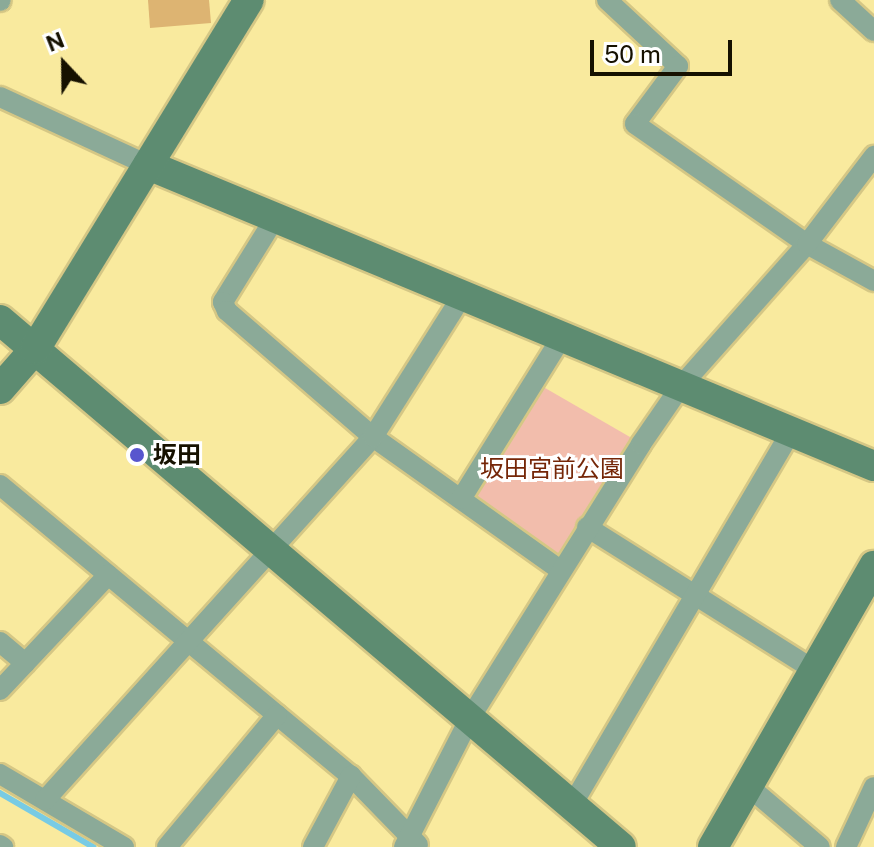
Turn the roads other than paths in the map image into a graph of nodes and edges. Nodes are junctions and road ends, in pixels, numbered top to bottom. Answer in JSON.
{"nodes":[{"id":1,"x":249,"y":0,"type":"edge"},
{"id":2,"x":607,"y":0,"type":"edge"},
{"id":3,"x":840,"y":0,"type":"edge"},
{"id":4,"x":874,"y":31,"type":"edge"},
{"id":5,"x":0,"y":97,"type":"edge"},
{"id":6,"x":874,"y":156,"type":"edge"},
{"id":7,"x":148,"y":165,"type":"junction"},
{"id":8,"x":275,"y":218,"type":"junction"},
{"id":9,"x":807,"y":244,"type":"junction"},
{"id":10,"x":874,"y":281,"type":"edge"},
{"id":11,"x":462,"y":296,"type":"junction"},
{"id":12,"x":0,"y":320,"type":"edge"},
{"id":13,"x":562,"y":337,"type":"junction"},
{"id":14,"x":35,"y":349,"type":"junction"},
{"id":15,"x":681,"y":386,"type":"junction"},
{"id":16,"x":0,"y":389,"type":"edge"},
{"id":17,"x":791,"y":431,"type":"junction"},
{"id":18,"x":373,"y":437,"type":"junction"},
{"id":19,"x":874,"y":466,"type":"edge"},
{"id":20,"x":0,"y":485,"type":"edge"},
{"id":21,"x":461,"y":499,"type":"junction"},
{"id":22,"x":587,"y":527,"type":"junction"},
{"id":23,"x":271,"y":550,"type":"junction"},
{"id":24,"x":874,"y":566,"type":"edge"},
{"id":25,"x":560,"y":570,"type":"junction"},
{"id":26,"x":108,"y":575,"type":"junction"},
{"id":27,"x":694,"y":595,"type":"junction"},
{"id":28,"x":0,"y":642,"type":"edge"},
{"id":29,"x":190,"y":643,"type":"junction"},
{"id":30,"x":25,"y":663,"type":"junction"},
{"id":31,"x":814,"y":670,"type":"junction"},
{"id":32,"x":0,"y":690,"type":"edge"},
{"id":33,"x":277,"y":715,"type":"junction"},
{"id":34,"x":470,"y":718,"type":"junction"},
{"id":35,"x":0,"y":774,"type":"edge"},
{"id":36,"x":351,"y":776,"type":"junction"},
{"id":37,"x":748,"y":786,"type":"junction"},
{"id":38,"x":874,"y":787,"type":"edge"},
{"id":39,"x":45,"y":800,"type":"junction"},
{"id":40,"x":572,"y":805,"type":"junction"},
{"id":41,"x":411,"y":844,"type":"edge"},
{"id":42,"x":124,"y":847,"type":"edge"},
{"id":43,"x":167,"y":847,"type":"edge"},
{"id":44,"x":313,"y":847,"type":"edge"},
{"id":45,"x":621,"y":847,"type":"edge"},
{"id":46,"x":713,"y":847,"type":"edge"},
{"id":47,"x":820,"y":847,"type":"edge"},
{"id":48,"x":846,"y":847,"type":"edge"}],
"edges":[{"from":1,"to":7,"type":"street"},
{"from":2,"to":9,"type":"street"},
{"from":3,"to":4,"type":"street"},
{"from":5,"to":7,"type":"street"},
{"from":6,"to":9,"type":"street"},
{"from":7,"to":8,"type":"street"},
{"from":7,"to":14,"type":"street"},
{"from":8,"to":11,"type":"street"},
{"from":8,"to":18,"type":"street"},
{"from":9,"to":10,"type":"street"},
{"from":9,"to":15,"type":"street"},
{"from":11,"to":13,"type":"street"},
{"from":11,"to":18,"type":"street"},
{"from":12,"to":14,"type":"street"},
{"from":13,"to":15,"type":"street"},
{"from":13,"to":21,"type":"street"},
{"from":14,"to":16,"type":"street"},
{"from":14,"to":23,"type":"street"},
{"from":15,"to":17,"type":"street"},
{"from":15,"to":22,"type":"street"},
{"from":17,"to":19,"type":"street"},
{"from":17,"to":27,"type":"street"},
{"from":18,"to":21,"type":"street"},
{"from":18,"to":23,"type":"street"},
{"from":20,"to":26,"type":"street"},
{"from":21,"to":25,"type":"street"},
{"from":22,"to":25,"type":"street"},
{"from":22,"to":27,"type":"street"},
{"from":23,"to":29,"type":"street"},
{"from":23,"to":34,"type":"street"},
{"from":24,"to":31,"type":"street"},
{"from":25,"to":34,"type":"street"},
{"from":26,"to":29,"type":"street"},
{"from":26,"to":30,"type":"street"},
{"from":27,"to":31,"type":"street"},
{"from":27,"to":40,"type":"street"},
{"from":28,"to":30,"type":"street"},
{"from":29,"to":33,"type":"street"},
{"from":29,"to":39,"type":"street"},
{"from":30,"to":32,"type":"street"},
{"from":31,"to":37,"type":"street"},
{"from":33,"to":36,"type":"street"},
{"from":33,"to":43,"type":"street"},
{"from":34,"to":40,"type":"street"},
{"from":34,"to":41,"type":"street"},
{"from":35,"to":39,"type":"street"},
{"from":36,"to":41,"type":"street"},
{"from":36,"to":44,"type":"street"},
{"from":37,"to":46,"type":"street"},
{"from":37,"to":47,"type":"street"},
{"from":38,"to":48,"type":"street"},
{"from":39,"to":42,"type":"street"},
{"from":40,"to":45,"type":"street"}]}
